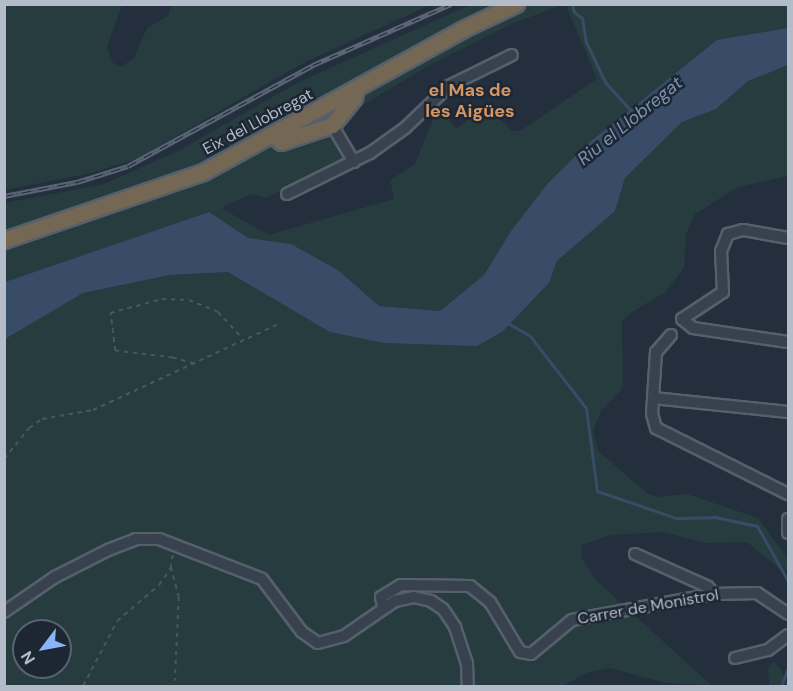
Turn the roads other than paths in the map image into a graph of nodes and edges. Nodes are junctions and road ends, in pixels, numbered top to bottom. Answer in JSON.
{"nodes":[{"id":1,"x":496,"y":4,"type":"edge"},
{"id":2,"x":516,"y":4,"type":"edge"},
{"id":3,"x":512,"y":55,"type":"dead end"},
{"id":4,"x":356,"y":89,"type":"junction"},
{"id":5,"x":332,"y":125,"type":"junction"},
{"id":6,"x":274,"y":136,"type":"junction"},
{"id":7,"x":354,"y":162,"type":"junction"},
{"id":8,"x":287,"y":194,"type":"dead end"},
{"id":9,"x":4,"y":232,"type":"edge"},
{"id":10,"x":789,"y":238,"type":"edge"},
{"id":11,"x":4,"y":240,"type":"edge"},
{"id":12,"x":671,"y":335,"type":"dead end"},
{"id":13,"x":789,"y":342,"type":"edge"},
{"id":14,"x":653,"y":398,"type":"junction"},
{"id":15,"x":789,"y":412,"type":"edge"},
{"id":16,"x":789,"y":494,"type":"edge"},
{"id":17,"x":789,"y":519,"type":"edge"},
{"id":18,"x":789,"y":533,"type":"edge"},
{"id":19,"x":634,"y":555,"type":"dead end"},
{"id":20,"x":714,"y":594,"type":"junction"},
{"id":21,"x":382,"y":606,"type":"junction"},
{"id":22,"x":4,"y":612,"type":"edge"},
{"id":23,"x":789,"y":614,"type":"edge"},
{"id":24,"x":789,"y":635,"type":"edge"},
{"id":25,"x":735,"y":658,"type":"dead end"},
{"id":26,"x":468,"y":687,"type":"edge"}],
"edges":[{"from":1,"to":9,"type":"highway","name":"Eix del Llobregat"},
{"from":2,"to":4,"type":"highway","name":"Eix del Llobregat"},
{"from":3,"to":7,"type":"street"},
{"from":4,"to":5,"type":"highway"},
{"from":4,"to":6,"type":"highway","name":"Eix del Llobregat"},
{"from":5,"to":6,"type":"highway"},
{"from":5,"to":7,"type":"street"},
{"from":6,"to":11,"type":"highway","name":"Eix del Llobregat"},
{"from":7,"to":8,"type":"street"},
{"from":10,"to":13,"type":"street"},
{"from":12,"to":14,"type":"street"},
{"from":14,"to":15,"type":"street"},
{"from":14,"to":16,"type":"street"},
{"from":17,"to":18,"type":"street"},
{"from":19,"to":20,"type":"street"},
{"from":20,"to":21,"type":"street","name":"Carrer de Monistrol"},
{"from":20,"to":23,"type":"street","name":"Carrer de Monistrol"},
{"from":21,"to":22,"type":"street"},
{"from":21,"to":26,"type":"street"},
{"from":24,"to":25,"type":"street"}]}
